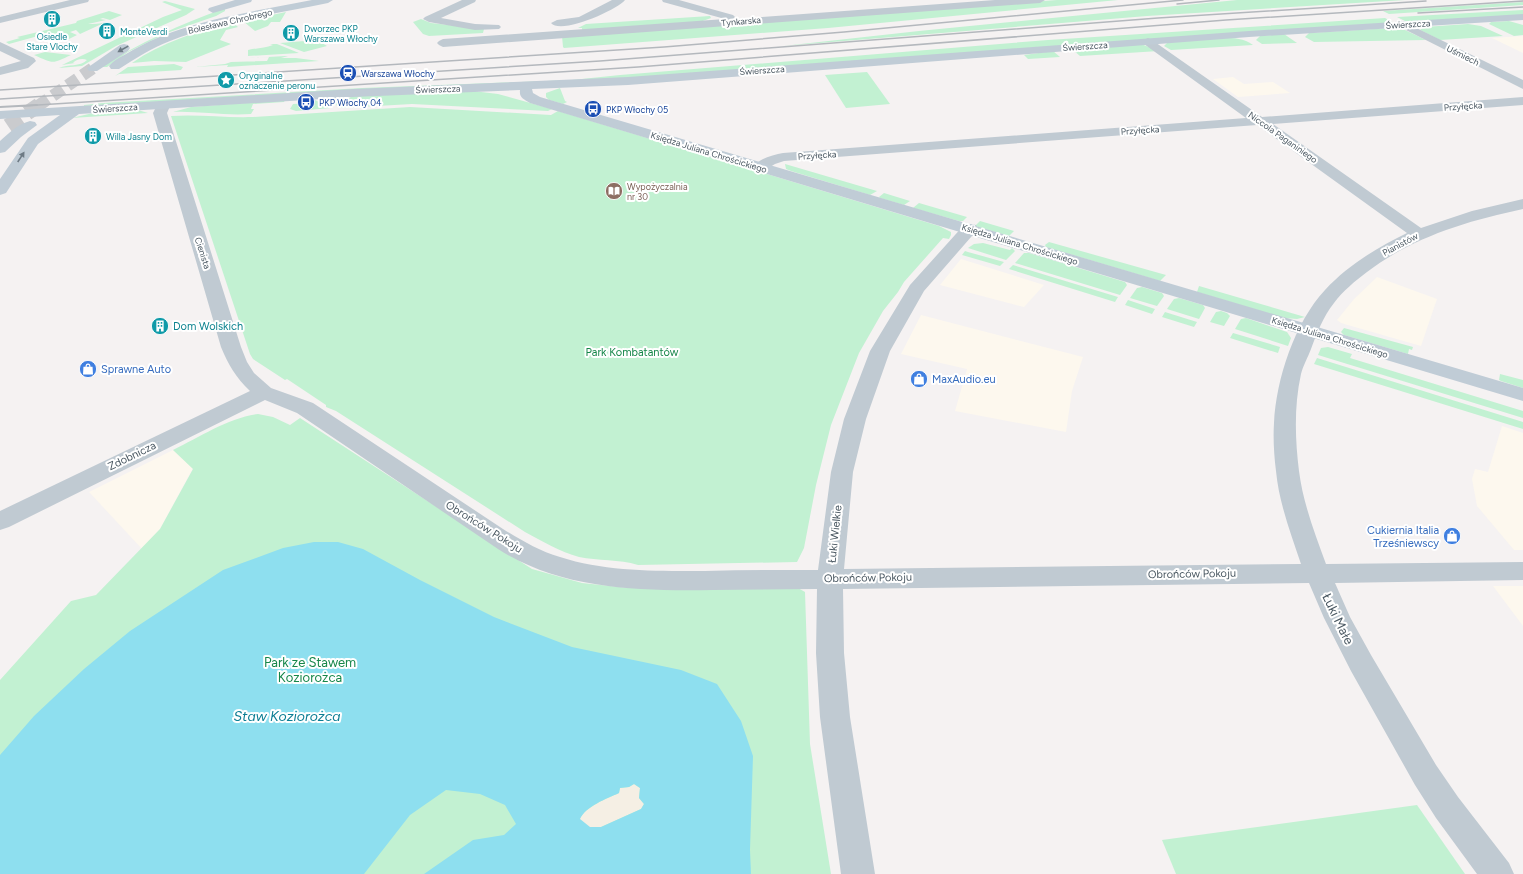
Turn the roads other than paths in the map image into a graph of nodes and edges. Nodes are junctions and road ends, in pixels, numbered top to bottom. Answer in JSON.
{"nodes":[{"id":1,"x":84,"y":0,"type":"edge"},
{"id":2,"x":247,"y":0,"type":"edge"},
{"id":3,"x":328,"y":0,"type":"edge"},
{"id":4,"x":471,"y":0,"type":"edge"},
{"id":5,"x":620,"y":0,"type":"edge"},
{"id":6,"x":667,"y":0,"type":"edge"},
{"id":7,"x":1040,"y":0,"type":"edge"},
{"id":8,"x":226,"y":5,"type":"edge"},
{"id":9,"x":205,"y":7,"type":"dead end"},
{"id":10,"x":285,"y":9,"type":"junction"},
{"id":11,"x":1523,"y":17,"type":"edge"},
{"id":12,"x":0,"y":20,"type":"edge"},
{"id":13,"x":741,"y":21,"type":"junction"},
{"id":14,"x":197,"y":22,"type":"junction"},
{"id":15,"x":544,"y":24,"type":"dead end"},
{"id":16,"x":1402,"y":24,"type":"junction"},
{"id":17,"x":507,"y":27,"type":"dead end"},
{"id":18,"x":1148,"y":42,"type":"junction"},
{"id":19,"x":443,"y":43,"type":"dead end"},
{"id":20,"x":0,"y":46,"type":"edge"},
{"id":21,"x":115,"y":66,"type":"tunnel mouth"},
{"id":22,"x":93,"y":68,"type":"tunnel mouth"},
{"id":23,"x":0,"y":70,"type":"edge"},
{"id":24,"x":1523,"y":85,"type":"edge"},
{"id":25,"x":526,"y":86,"type":"junction"},
{"id":26,"x":1523,"y":101,"type":"edge"},
{"id":27,"x":164,"y":104,"type":"junction"},
{"id":28,"x":76,"y":110,"type":"junction"},
{"id":29,"x":1260,"y":121,"type":"junction"},
{"id":30,"x":3,"y":124,"type":"edge"},
{"id":31,"x":30,"y":125,"type":"tunnel mouth"},
{"id":32,"x":0,"y":149,"type":"edge"},
{"id":33,"x":760,"y":167,"type":"junction"},
{"id":34,"x":0,"y":190,"type":"edge"},
{"id":35,"x":1523,"y":204,"type":"edge"},
{"id":36,"x":970,"y":229,"type":"junction"},
{"id":37,"x":1418,"y":234,"type":"junction"},
{"id":38,"x":1308,"y":331,"type":"junction"},
{"id":39,"x":264,"y":392,"type":"junction"},
{"id":40,"x":1523,"y":395,"type":"edge"},
{"id":41,"x":0,"y":520,"type":"edge"},
{"id":42,"x":1523,"y":571,"type":"edge"},
{"id":43,"x":1317,"y":573,"type":"junction"},
{"id":44,"x":830,"y":578,"type":"junction"},
{"id":45,"x":858,"y":874,"type":"edge"},
{"id":46,"x":1497,"y":874,"type":"edge"}],
"edges":[{"from":1,"to":12,"type":"street"},
{"from":2,"to":8,"type":"street","name":"Bolesława Chrobrego"},
{"from":3,"to":10,"type":"street","name":"Bolesława Chrobrego"},
{"from":4,"to":17,"type":"street"},
{"from":5,"to":15,"type":"street"},
{"from":6,"to":13,"type":"street"},
{"from":7,"to":13,"type":"street","name":"Tynkarska"},
{"from":8,"to":9,"type":"street","name":"Bolesława Chrobrego"},
{"from":8,"to":10,"type":"street"},
{"from":8,"to":14,"type":"street"},
{"from":10,"to":14,"type":"street","name":"Bolesława Chrobrego"},
{"from":11,"to":16,"type":"street","name":"Świerszcza"},
{"from":13,"to":19,"type":"street","name":"Tynkarska"},
{"from":14,"to":21,"type":"street","name":"Bolesława Chrobrego"},
{"from":14,"to":22,"type":"street","name":"Bolesława Chrobrego","one_way":true},
{"from":16,"to":18,"type":"street","name":"Świerszcza"},
{"from":16,"to":24,"type":"street","name":"Uśmiech"},
{"from":18,"to":25,"type":"street","name":"Świerszcza"},
{"from":18,"to":29,"type":"street","name":"Niccola Paganiniego"},
{"from":20,"to":23,"type":"street"},
{"from":25,"to":27,"type":"street","name":"Świerszcza"},
{"from":25,"to":33,"type":"street","name":"Księdza Juliana Chrościckiego"},
{"from":26,"to":29,"type":"street","name":"Przyłęcka"},
{"from":27,"to":28,"type":"street","name":"Świerszcza"},
{"from":27,"to":39,"type":"street","name":"Cienista"},
{"from":28,"to":30,"type":"street","name":"Świerszcza"},
{"from":34,"to":28,"type":"street","one_way":true},
{"from":29,"to":33,"type":"street","name":"Przyłęcka"},
{"from":29,"to":37,"type":"street","name":"Niccola Paganiniego"},
{"from":31,"to":32,"type":"street"},
{"from":33,"to":36,"type":"street","name":"Księdza Juliana Chrościckiego"},
{"from":35,"to":37,"type":"street","name":"Pianistów"},
{"from":36,"to":38,"type":"street","name":"Księdza Juliana Chrościckiego"},
{"from":36,"to":44,"type":"street","name":"Łuki Wielkie"},
{"from":37,"to":38,"type":"street","name":"Pianistów"},
{"from":38,"to":40,"type":"street","name":"Księdza Juliana Chrościckiego"},
{"from":38,"to":43,"type":"street","name":"Łuki Małe"},
{"from":39,"to":41,"type":"street","name":"Zdobnicza"},
{"from":39,"to":44,"type":"street","name":"Obrońców Pokoju"},
{"from":42,"to":43,"type":"street","name":"Obrońców Pokoju"},
{"from":43,"to":44,"type":"street","name":"Obrońców Pokoju"},
{"from":43,"to":46,"type":"street","name":"Łuki Małe"},
{"from":44,"to":45,"type":"street","name":"Łuki Wielkie"}]}
